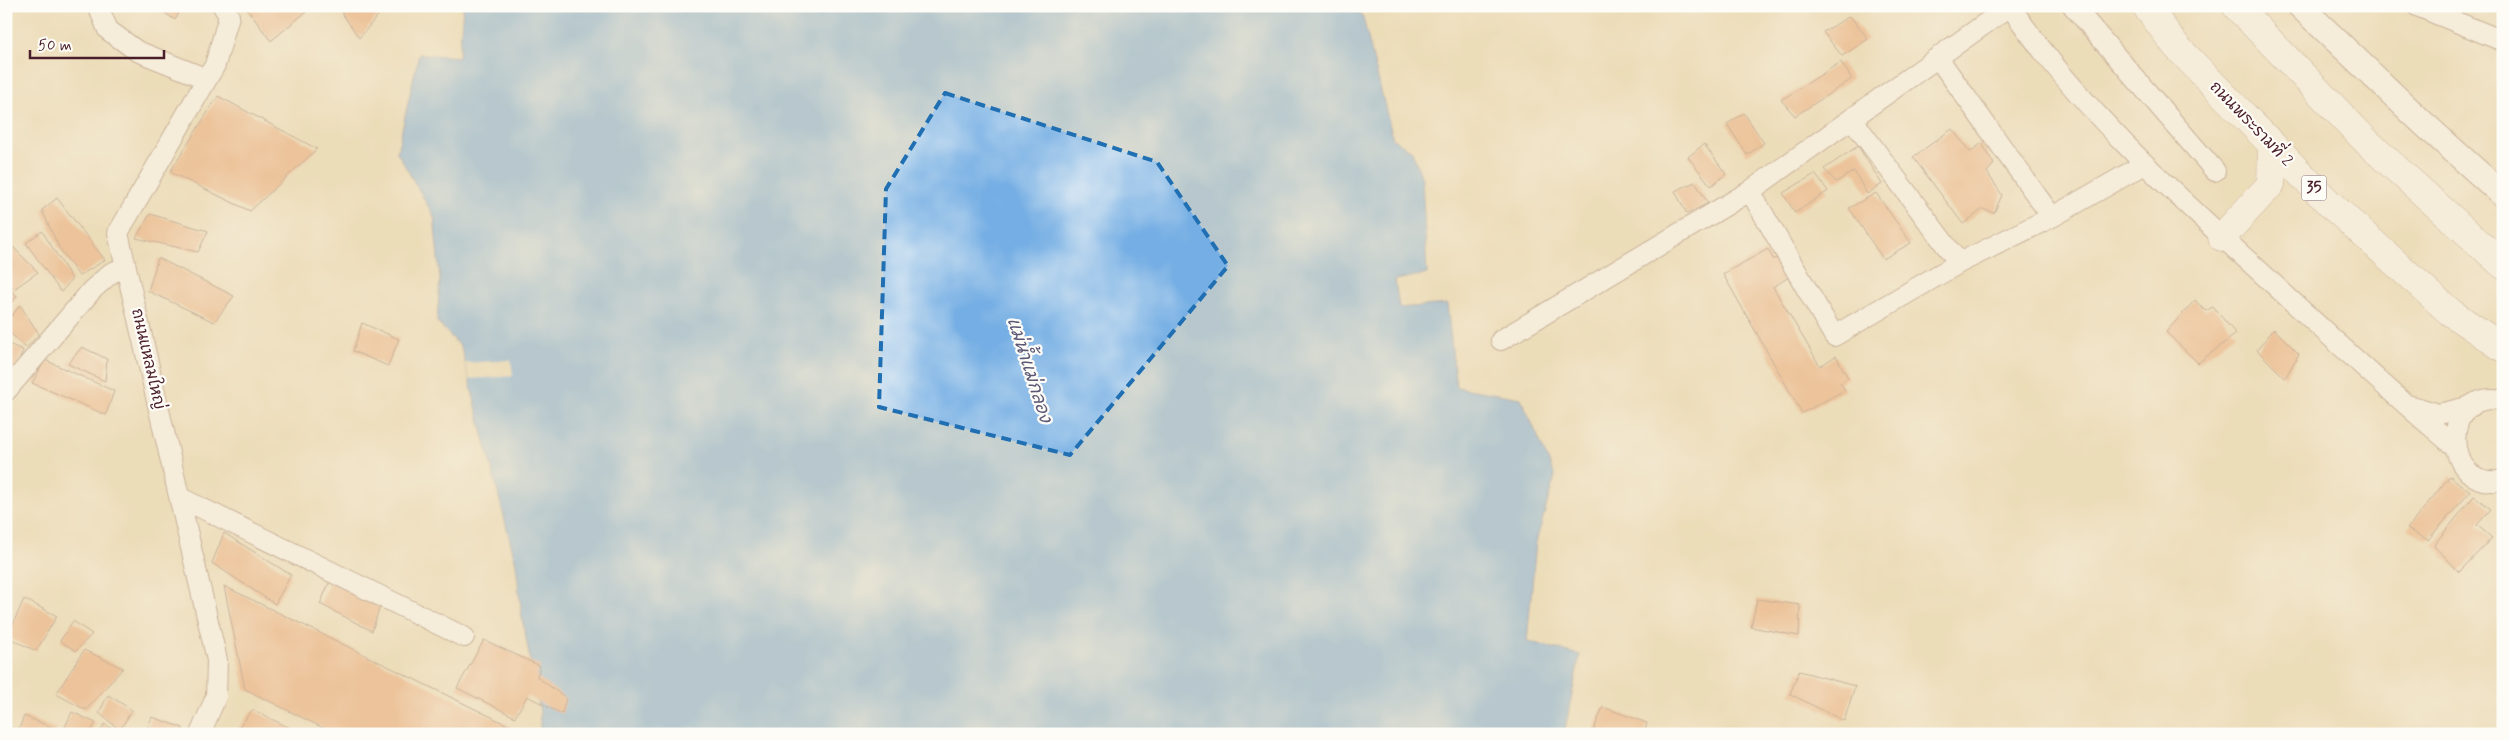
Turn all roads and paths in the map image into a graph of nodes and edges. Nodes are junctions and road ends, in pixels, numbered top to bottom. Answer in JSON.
{"nodes":[{"id":1,"x":98,"y":6,"type":"edge"},
{"id":2,"x":223,"y":6,"type":"edge"},
{"id":3,"x":2010,"y":6,"type":"edge"},
{"id":4,"x":2073,"y":6,"type":"edge"},
{"id":5,"x":2146,"y":6,"type":"edge"},
{"id":6,"x":2236,"y":6,"type":"edge"},
{"id":7,"x":2300,"y":6,"type":"edge"},
{"id":8,"x":2417,"y":6,"type":"edge"},
{"id":9,"x":2503,"y":41,"type":"edge"},
{"id":10,"x":1938,"y":58,"type":"junction"},
{"id":11,"x":207,"y":79,"type":"junction"},
{"id":12,"x":1852,"y":119,"type":"junction"},
{"id":13,"x":2272,"y":146,"type":"junction"},
{"id":14,"x":2145,"y":164,"type":"junction"},
{"id":15,"x":2215,"y":171,"type":"dead end"},
{"id":16,"x":1750,"y":191,"type":"junction"},
{"id":17,"x":2503,"y":195,"type":"edge"},
{"id":18,"x":2052,"y":217,"type":"junction"},
{"id":19,"x":2222,"y":237,"type":"junction"},
{"id":20,"x":1959,"y":262,"type":"junction"},
{"id":21,"x":2503,"y":264,"type":"edge"},
{"id":22,"x":126,"y":267,"type":"junction"},
{"id":23,"x":1501,"y":340,"type":"dead end"},
{"id":24,"x":2503,"y":348,"type":"edge"},
{"id":25,"x":6,"y":391,"type":"edge"},
{"id":26,"x":2503,"y":400,"type":"edge"},
{"id":27,"x":2403,"y":403,"type":"junction"},
{"id":28,"x":2472,"y":406,"type":"junction"},
{"id":29,"x":2454,"y":446,"type":"junction"},
{"id":30,"x":2495,"y":480,"type":"edge"},
{"id":31,"x":2503,"y":496,"type":"edge"},
{"id":32,"x":181,"y":498,"type":"junction"},
{"id":33,"x":464,"y":637,"type":"dead end"},
{"id":34,"x":206,"y":732,"type":"edge"}],
"edges":[{"from":1,"to":11,"type":"street"},
{"from":2,"to":11,"type":"street","name":"ถนนแหลมใหญ่"},
{"from":3,"to":10,"type":"street"},
{"from":3,"to":14,"type":"street"},
{"from":4,"to":15,"type":"street"},
{"from":5,"to":13,"type":"highway","name":"ถนนพระรามที่ 2","number":"35"},
{"from":6,"to":21,"type":"highway"},
{"from":7,"to":17,"type":"main road"},
{"from":8,"to":9,"type":"street"},
{"from":10,"to":12,"type":"street"},
{"from":10,"to":18,"type":"street"},
{"from":11,"to":22,"type":"street","name":"ถนนแหลมใหญ่"},
{"from":12,"to":16,"type":"street"},
{"from":12,"to":20,"type":"street"},
{"from":13,"to":19,"type":"highway"},
{"from":13,"to":24,"type":"highway","name":"ถนนพระรามที่ 2","number":"35"},
{"from":14,"to":18,"type":"street"},
{"from":14,"to":19,"type":"street"},
{"from":16,"to":20,"type":"street"},
{"from":16,"to":23,"type":"street"},
{"from":18,"to":20,"type":"street"},
{"from":19,"to":27,"type":"street"},
{"from":22,"to":25,"type":"street"},
{"from":22,"to":32,"type":"street","name":"ถนนแหลมใหญ่"},
{"from":26,"to":28,"type":"street"},
{"from":27,"to":28,"type":"street"},
{"from":27,"to":29,"type":"street"},
{"from":28,"to":29,"type":"street"},
{"from":29,"to":30,"type":"street"},
{"from":30,"to":31,"type":"street"},
{"from":32,"to":33,"type":"street"},
{"from":32,"to":34,"type":"street","name":"ถนนแหลมใหญ่"}]}
